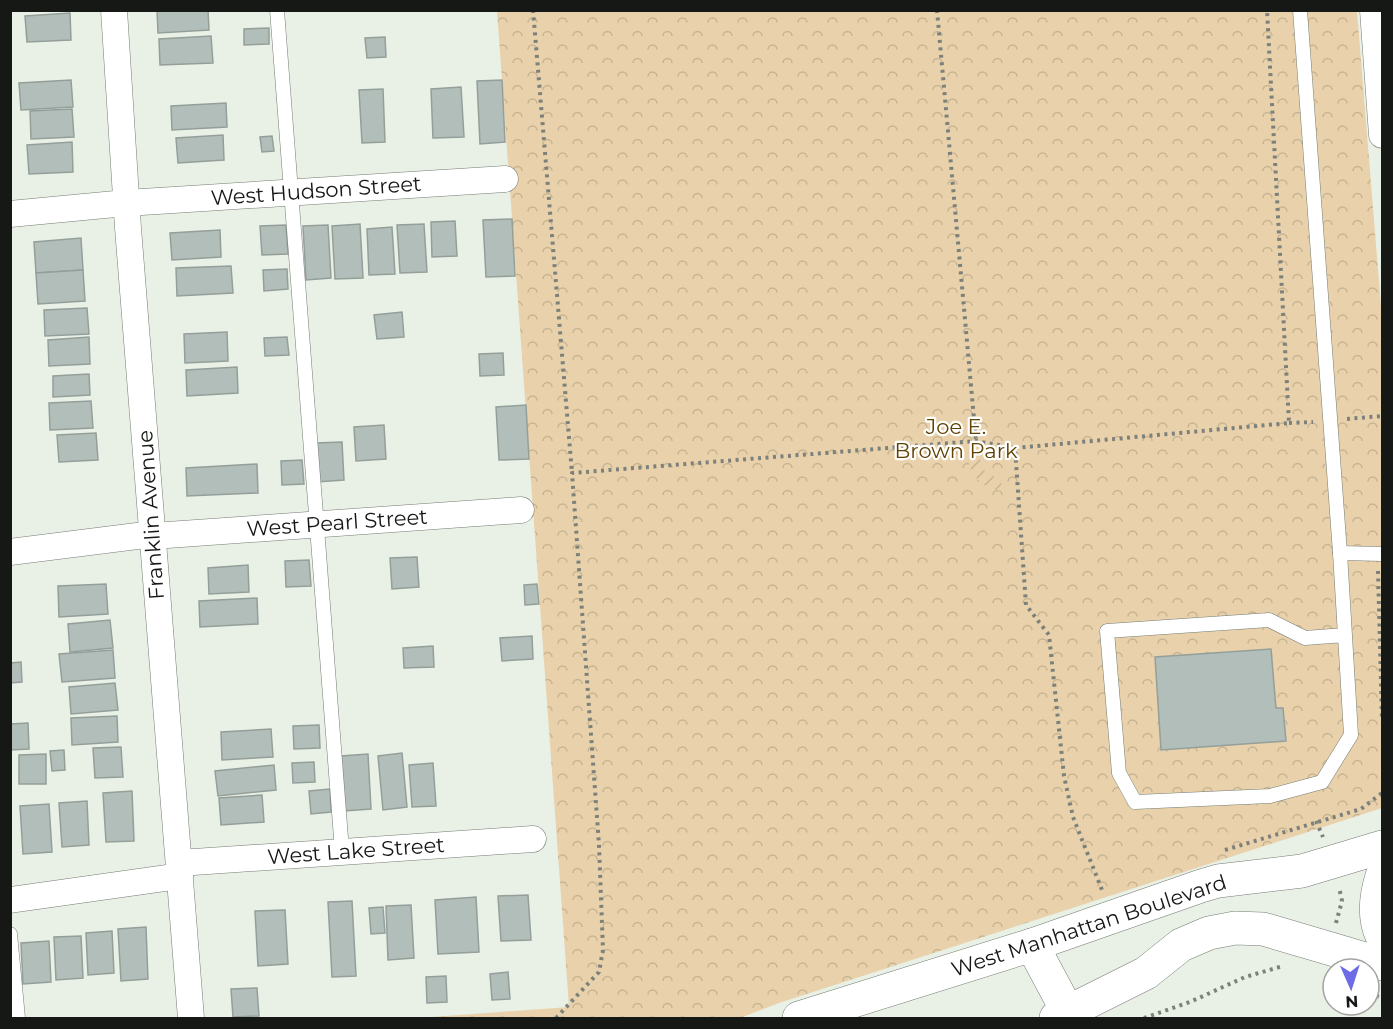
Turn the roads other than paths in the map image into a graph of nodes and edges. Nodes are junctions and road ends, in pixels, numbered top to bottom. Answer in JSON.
{"nodes":[{"id":1,"x":114,"y":10,"type":"edge"},
{"id":2,"x":277,"y":10,"type":"edge"},
{"id":3,"x":1300,"y":10,"type":"edge"},
{"id":4,"x":1373,"y":10,"type":"edge"},
{"id":5,"x":1383,"y":135,"type":"edge"},
{"id":6,"x":505,"y":179,"type":"dead end"},
{"id":7,"x":292,"y":192,"type":"junction"},
{"id":8,"x":126,"y":203,"type":"junction"},
{"id":9,"x":10,"y":214,"type":"edge"},
{"id":10,"x":521,"y":510,"type":"dead end"},
{"id":11,"x":316,"y":525,"type":"junction"},
{"id":12,"x":153,"y":535,"type":"junction"},
{"id":13,"x":10,"y":552,"type":"edge"},
{"id":14,"x":1340,"y":553,"type":"junction"},
{"id":15,"x":1381,"y":554,"type":"edge"},
{"id":16,"x":1345,"y":635,"type":"junction"},
{"id":17,"x":533,"y":839,"type":"dead end"},
{"id":18,"x":1383,"y":847,"type":"edge"},
{"id":19,"x":342,"y":851,"type":"junction"},
{"id":20,"x":179,"y":870,"type":"junction"},
{"id":21,"x":1383,"y":876,"type":"edge"},
{"id":22,"x":10,"y":900,"type":"edge"},
{"id":23,"x":10,"y":934,"type":"edge"},
{"id":24,"x":1383,"y":936,"type":"edge"},
{"id":25,"x":1032,"y":945,"type":"junction"},
{"id":26,"x":1383,"y":964,"type":"edge"},
{"id":27,"x":818,"y":1016,"type":"edge"},
{"id":28,"x":1063,"y":1016,"type":"edge"},
{"id":29,"x":18,"y":1018,"type":"edge"},
{"id":30,"x":191,"y":1018,"type":"edge"}],
"edges":[{"from":1,"to":8,"type":"street","name":"Franklin Avenue"},
{"from":2,"to":7,"type":"lane"},
{"from":3,"to":14,"type":"lane"},
{"from":4,"to":5,"type":"street"},
{"from":6,"to":7,"type":"street","name":"West Hudson Street"},
{"from":7,"to":8,"type":"street","name":"West Hudson Street"},
{"from":7,"to":11,"type":"lane"},
{"from":8,"to":9,"type":"street","name":"West Hudson Street"},
{"from":8,"to":12,"type":"street","name":"Franklin Avenue"},
{"from":10,"to":11,"type":"street","name":"West Pearl Street"},
{"from":11,"to":12,"type":"street","name":"West Pearl Street"},
{"from":11,"to":19,"type":"lane"},
{"from":12,"to":13,"type":"street","name":"West Pearl Street"},
{"from":12,"to":20,"type":"street","name":"Franklin Avenue"},
{"from":14,"to":15,"type":"lane"},
{"from":14,"to":16,"type":"lane"},
{"from":16,"to":16,"type":"lane"},
{"from":17,"to":19,"type":"street","name":"West Lake Street"},
{"from":18,"to":25,"type":"main road","name":"West Manhattan Boulevard"},
{"from":19,"to":20,"type":"street","name":"West Lake Street"},
{"from":20,"to":22,"type":"street","name":"West Lake Street"},
{"from":20,"to":30,"type":"street","name":"Franklin Avenue"},
{"from":21,"to":24,"type":"main road"},
{"from":23,"to":29,"type":"lane"},
{"from":25,"to":27,"type":"main road","name":"West Manhattan Boulevard"},
{"from":25,"to":28,"type":"main road"},
{"from":26,"to":28,"type":"main road","name":"West Manhattan Boulevard"}]}
